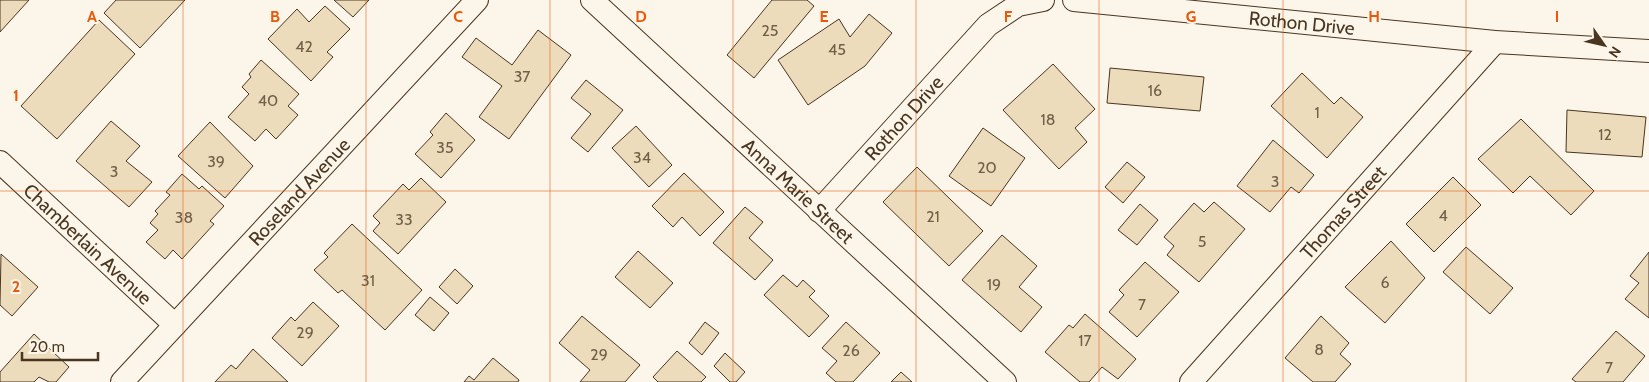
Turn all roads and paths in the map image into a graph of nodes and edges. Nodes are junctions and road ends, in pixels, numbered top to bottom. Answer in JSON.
{"nodes":[{"id":1,"x":477,"y":0,"type":"edge"},
{"id":2,"x":592,"y":0,"type":"edge"},
{"id":3,"x":1043,"y":0,"type":"edge"},
{"id":4,"x":1074,"y":0,"type":"edge"},
{"id":5,"x":1495,"y":42,"type":"junction"},
{"id":6,"x":1649,"y":52,"type":"edge"},
{"id":7,"x":0,"y":162,"type":"edge"},
{"id":8,"x":819,"y":211,"type":"junction"},
{"id":9,"x":175,"y":325,"type":"junction"},
{"id":10,"x":122,"y":382,"type":"edge"},
{"id":11,"x":1005,"y":382,"type":"edge"},
{"id":12,"x":1191,"y":382,"type":"edge"}],
"edges":[{"from":1,"to":9,"type":"street","name":"Roseland Avenue"},
{"from":2,"to":8,"type":"street","name":"Anna Marie Street"},
{"from":3,"to":8,"type":"street","name":"Rothon Drive"},
{"from":4,"to":5,"type":"street","name":"Rothon Drive"},
{"from":5,"to":6,"type":"street","name":"Rothon Drive"},
{"from":5,"to":12,"type":"street","name":"Thomas Street"},
{"from":7,"to":9,"type":"street","name":"Chamberlain Avenue"},
{"from":8,"to":11,"type":"street","name":"Anna Marie Street"},
{"from":9,"to":10,"type":"street","name":"Roseland Avenue"}]}
